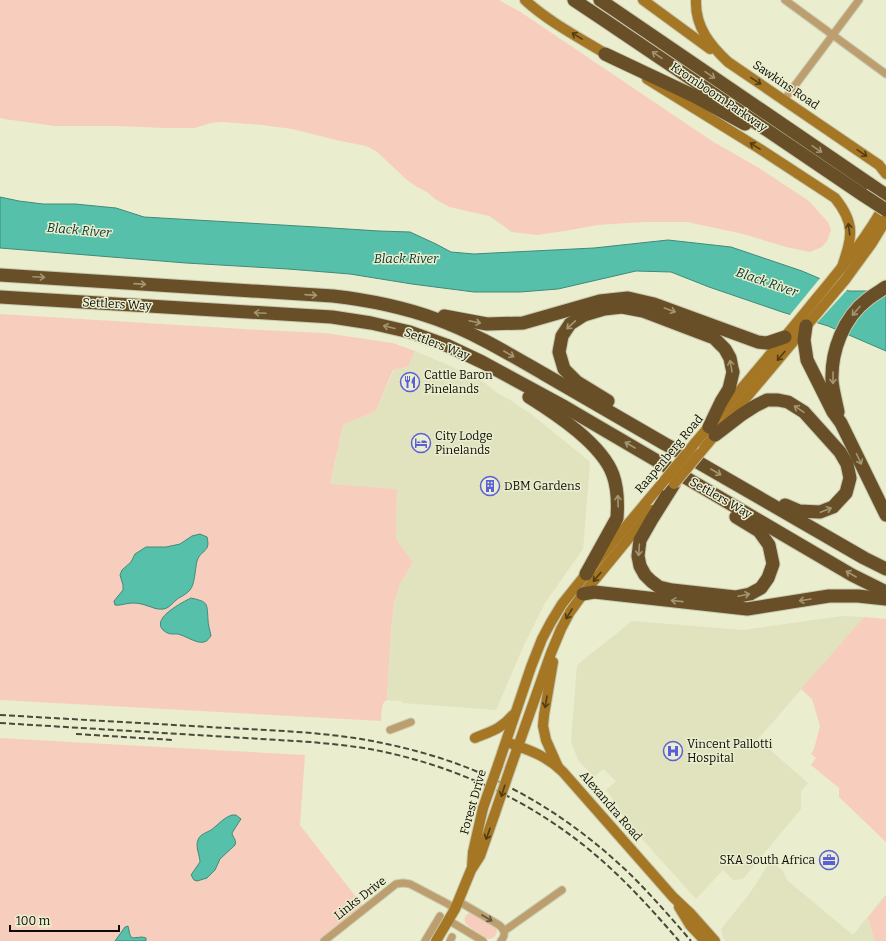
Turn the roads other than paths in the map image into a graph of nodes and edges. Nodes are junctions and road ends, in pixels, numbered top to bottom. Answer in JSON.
{"nodes":[{"id":1,"x":525,"y":0,"type":"edge"},
{"id":2,"x":574,"y":0,"type":"edge"},
{"id":3,"x":600,"y":0,"type":"edge"},
{"id":4,"x":611,"y":0,"type":"edge"},
{"id":5,"x":643,"y":0,"type":"edge"},
{"id":6,"x":696,"y":0,"type":"edge"},
{"id":7,"x":785,"y":0,"type":"edge"},
{"id":8,"x":859,"y":0,"type":"edge"},
{"id":9,"x":833,"y":35,"type":"junction"},
{"id":10,"x":678,"y":53,"type":"junction"},
{"id":11,"x":605,"y":54,"type":"junction"},
{"id":12,"x":728,"y":62,"type":"junction"},
{"id":13,"x":886,"y":74,"type":"edge"},
{"id":14,"x":784,"y":100,"type":"junction"},
{"id":15,"x":817,"y":164,"type":"junction"},
{"id":16,"x":883,"y":165,"type":"edge"},
{"id":17,"x":886,"y":174,"type":"edge"},
{"id":18,"x":866,"y":190,"type":"junction"},
{"id":19,"x":886,"y":195,"type":"edge"},
{"id":20,"x":886,"y":202,"type":"edge"},
{"id":21,"x":886,"y":210,"type":"edge"},
{"id":22,"x":886,"y":220,"type":"edge"},
{"id":23,"x":842,"y":267,"type":"junction"},
{"id":24,"x":0,"y":275,"type":"edge"},
{"id":25,"x":836,"y":282,"type":"junction"},
{"id":26,"x":886,"y":287,"type":"edge"},
{"id":27,"x":0,"y":297,"type":"edge"},
{"id":28,"x":423,"y":314,"type":"junction"},
{"id":29,"x":804,"y":324,"type":"junction"},
{"id":30,"x":785,"y":337,"type":"junction"},
{"id":31,"x":482,"y":362,"type":"junction"},
{"id":32,"x":841,"y":424,"type":"junction"},
{"id":33,"x":712,"y":431,"type":"junction"},
{"id":34,"x":702,"y":443,"type":"junction"},
{"id":35,"x":665,"y":444,"type":"junction"},
{"id":36,"x":648,"y":455,"type":"junction"},
{"id":37,"x":667,"y":489,"type":"junction"},
{"id":38,"x":755,"y":495,"type":"junction"},
{"id":39,"x":886,"y":515,"type":"edge"},
{"id":40,"x":886,"y":569,"type":"edge"},
{"id":41,"x":586,"y":574,"type":"junction"},
{"id":42,"x":886,"y":592,"type":"edge"},
{"id":43,"x":583,"y":594,"type":"junction"},
{"id":44,"x":886,"y":599,"type":"edge"},
{"id":45,"x":558,"y":636,"type":"junction"},
{"id":46,"x":516,"y":712,"type":"junction"},
{"id":47,"x":410,"y":722,"type":"dead end"},
{"id":48,"x":390,"y":730,"type":"dead end"},
{"id":49,"x":475,"y":738,"type":"dead end"},
{"id":50,"x":505,"y":742,"type":"junction"},
{"id":51,"x":518,"y":746,"type":"junction"},
{"id":52,"x":558,"y":767,"type":"junction"},
{"id":53,"x":472,"y":870,"type":"junction"},
{"id":54,"x":562,"y":890,"type":"dead end"},
{"id":55,"x":673,"y":897,"type":"junction"},
{"id":56,"x":457,"y":905,"type":"junction"},
{"id":57,"x":444,"y":918,"type":"junction"},
{"id":58,"x":504,"y":931,"type":"junction"},
{"id":59,"x":503,"y":940,"type":"edge"},
{"id":60,"x":324,"y":941,"type":"edge"},
{"id":61,"x":425,"y":941,"type":"edge"},
{"id":62,"x":436,"y":941,"type":"edge"},
{"id":63,"x":483,"y":941,"type":"edge"},
{"id":64,"x":705,"y":941,"type":"edge"},
{"id":65,"x":715,"y":941,"type":"edge"}],
"edges":[{"from":11,"to":1,"type":"main road","one_way":true},
{"from":15,"to":2,"type":"highway","name":"Kromboom Parkway","one_way":true},
{"from":3,"to":10,"type":"highway","name":"Kromboom Parkway"},
{"from":4,"to":10,"type":"highway"},
{"from":5,"to":12,"type":"main road"},
{"from":6,"to":12,"type":"main road","name":"Sawkins Road"},
{"from":7,"to":9,"type":"street"},
{"from":8,"to":9,"type":"street"},
{"from":9,"to":13,"type":"street"},
{"from":9,"to":14,"type":"street"},
{"from":10,"to":18,"type":"highway","name":"Kromboom Parkway","one_way":true},
{"from":11,"to":15,"type":"highway"},
{"from":23,"to":11,"type":"main road","one_way":true},
{"from":12,"to":14,"type":"main road","name":"Sawkins Road","one_way":true},
{"from":14,"to":16,"type":"main road","name":"Sawkins Road","one_way":true},
{"from":15,"to":18,"type":"highway","name":"Kromboom Parkway"},
{"from":16,"to":17,"type":"main road","name":"Sawkins Road"},
{"from":18,"to":19,"type":"highway"},
{"from":18,"to":21,"type":"highway","bridge":true},
{"from":20,"to":23,"type":"main road","name":"Raapenberg Road"},
{"from":22,"to":25,"type":"main road","name":"Raapenberg Road"},
{"from":23,"to":25,"type":"main road","name":"Raapenberg Road"},
{"from":24,"to":28,"type":"highway","name":"Settlers Way","one_way":true},
{"from":25,"to":29,"type":"main road","name":"Raapenberg Road"},
{"from":26,"to":32,"type":"highway","one_way":true},
{"from":31,"to":27,"type":"highway","name":"Settlers Way","one_way":true},
{"from":28,"to":30,"type":"highway","one_way":true},
{"from":28,"to":35,"type":"highway","name":"Settlers Way","one_way":true},
{"from":29,"to":30,"type":"main road","name":"Raapenberg Road"},
{"from":29,"to":32,"type":"highway"},
{"from":29,"to":33,"type":"main road","name":"Raapenberg Road","one_way":true},
{"from":30,"to":33,"type":"main road","name":"Raapenberg Road"},
{"from":36,"to":31,"type":"highway","name":"Settlers Way","one_way":true},
{"from":41,"to":31,"type":"highway","one_way":true},
{"from":32,"to":39,"type":"highway","one_way":true},
{"from":33,"to":34,"type":"main road","name":"Raapenberg Road"},
{"from":33,"to":35,"type":"highway","one_way":true},
{"from":38,"to":33,"type":"highway","one_way":true},
{"from":34,"to":37,"type":"main road","name":"Raapenberg Road","bridge":true},
{"from":34,"to":37,"type":"main road","name":"Raapenberg Road","bridge":true},
{"from":35,"to":38,"type":"highway","name":"Settlers Way","one_way":true},
{"from":37,"to":36,"type":"highway","one_way":true},
{"from":42,"to":36,"type":"highway","name":"Settlers Way","one_way":true},
{"from":37,"to":41,"type":"main road","name":"Raapenberg Road"},
{"from":37,"to":43,"type":"main road","name":"Raapenberg Road","one_way":true},
{"from":38,"to":40,"type":"highway","name":"Settlers Way"},
{"from":41,"to":46,"type":"main road","name":"Raapenberg Road"},
{"from":44,"to":43,"type":"highway","one_way":true},
{"from":43,"to":45,"type":"main road","name":"Raapenberg Road","one_way":true},
{"from":45,"to":51,"type":"main road","name":"Raapenberg Road"},
{"from":45,"to":52,"type":"main road","one_way":true},
{"from":46,"to":49,"type":"main road"},
{"from":46,"to":50,"type":"main road","name":"Raapenberg Road"},
{"from":47,"to":48,"type":"street"},
{"from":50,"to":51,"type":"main road","name":"Alexandra Road"},
{"from":50,"to":53,"type":"main road","name":"Forest Drive","bridge":true},
{"from":51,"to":52,"type":"main road","name":"Alexandra Road"},
{"from":51,"to":53,"type":"main road","name":"Forest Drive","one_way":true,"bridge":true},
{"from":52,"to":55,"type":"main road","name":"Alexandra Road"},
{"from":53,"to":56,"type":"main road","name":"Forest Drive"},
{"from":54,"to":58,"type":"street"},
{"from":55,"to":64,"type":"main road","name":"Alexandra Road"},
{"from":55,"to":65,"type":"main road","name":"Alexandra Road"},
{"from":56,"to":57,"type":"main road","name":"Forest Drive"},
{"from":56,"to":58,"type":"street","name":"Links Drive","one_way":true},
{"from":56,"to":60,"type":"street","name":"Links Drive"},
{"from":57,"to":61,"type":"street"},
{"from":57,"to":62,"type":"main road","name":"Forest Drive"},
{"from":57,"to":63,"type":"street"},
{"from":58,"to":59,"type":"street"}]}
